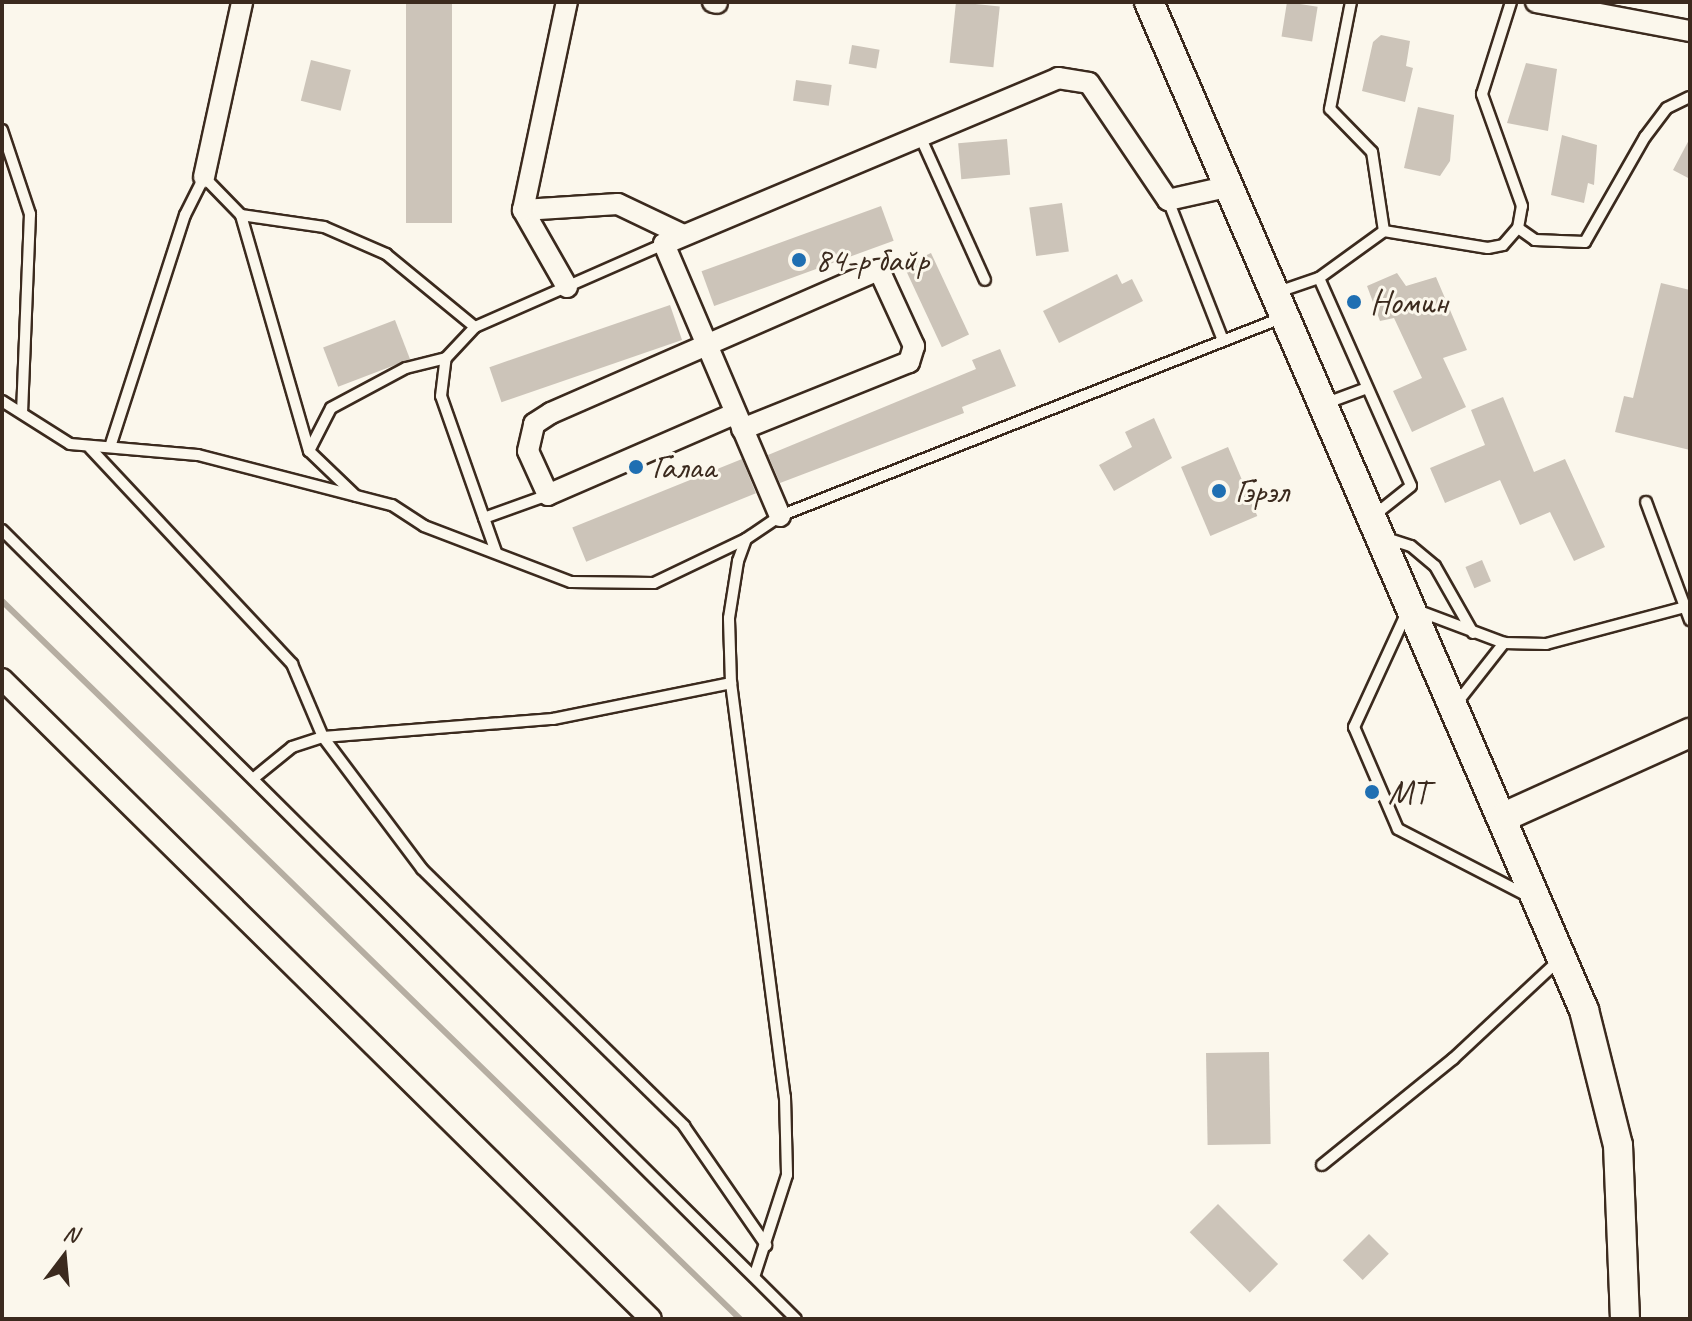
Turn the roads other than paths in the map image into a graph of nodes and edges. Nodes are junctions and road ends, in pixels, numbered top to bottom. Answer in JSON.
{"nodes":[{"id":1,"x":242,"y":2,"type":"edge"},
{"id":2,"x":567,"y":2,"type":"edge"},
{"id":3,"x":1149,"y":2,"type":"edge"},
{"id":4,"x":1351,"y":2,"type":"edge"},
{"id":5,"x":1511,"y":2,"type":"edge"},
{"id":6,"x":1536,"y":2,"type":"edge"},
{"id":7,"x":1690,"y":31,"type":"edge"},
{"id":8,"x":1690,"y":97,"type":"edge"},
{"id":9,"x":2,"y":130,"type":"edge"},
{"id":10,"x":918,"y":132,"type":"junction"},
{"id":11,"x":204,"y":177,"type":"junction"},
{"id":12,"x":1226,"y":187,"type":"junction"},
{"id":13,"x":1168,"y":200,"type":"junction"},
{"id":14,"x":523,"y":210,"type":"junction"},
{"id":15,"x":241,"y":215,"type":"junction"},
{"id":16,"x":1518,"y":228,"type":"junction"},
{"id":17,"x":1384,"y":231,"type":"junction"},
{"id":18,"x":672,"y":239,"type":"junction"},
{"id":19,"x":1319,"y":278,"type":"junction"},
{"id":20,"x":985,"y":280,"type":"dead end"},
{"id":21,"x":567,"y":287,"type":"junction"},
{"id":22,"x":1276,"y":307,"type":"junction"},
{"id":23,"x":475,"y":327,"type":"junction"},
{"id":24,"x":1223,"y":340,"type":"junction"},
{"id":25,"x":704,"y":341,"type":"junction"},
{"id":26,"x":446,"y":358,"type":"junction"},
{"id":27,"x":1367,"y":388,"type":"junction"},
{"id":28,"x":2,"y":401,"type":"edge"},
{"id":29,"x":1321,"y":405,"type":"junction"},
{"id":30,"x":22,"y":413,"type":"junction"},
{"id":31,"x":738,"y":422,"type":"junction"},
{"id":32,"x":110,"y":447,"type":"junction"},
{"id":33,"x":90,"y":448,"type":"junction"},
{"id":34,"x":309,"y":451,"type":"junction"},
{"id":35,"x":548,"y":495,"type":"junction"},
{"id":36,"x":357,"y":497,"type":"junction"},
{"id":37,"x":1646,"y":502,"type":"dead end"},
{"id":38,"x":780,"y":516,"type":"junction"},
{"id":39,"x":484,"y":518,"type":"junction"},
{"id":40,"x":1374,"y":527,"type":"junction"},
{"id":41,"x":2,"y":530,"type":"edge"},
{"id":42,"x":746,"y":539,"type":"junction"},
{"id":43,"x":496,"y":552,"type":"junction"},
{"id":44,"x":1410,"y":607,"type":"junction"},
{"id":45,"x":1685,"y":607,"type":"junction"},
{"id":46,"x":1690,"y":620,"type":"edge"},
{"id":47,"x":1473,"y":633,"type":"junction"},
{"id":48,"x":1504,"y":643,"type":"junction"},
{"id":49,"x":2,"y":679,"type":"edge"},
{"id":50,"x":731,"y":683,"type":"junction"},
{"id":51,"x":1455,"y":706,"type":"junction"},
{"id":52,"x":1690,"y":733,"type":"edge"},
{"id":53,"x":323,"y":737,"type":"junction"},
{"id":54,"x":254,"y":778,"type":"junction"},
{"id":55,"x":1506,"y":816,"type":"junction"},
{"id":56,"x":1540,"y":902,"type":"junction"},
{"id":57,"x":1563,"y":957,"type":"junction"},
{"id":58,"x":1322,"y":1165,"type":"dead end"},
{"id":59,"x":766,"y":1245,"type":"junction"},
{"id":60,"x":754,"y":1277,"type":"junction"},
{"id":61,"x":651,"y":1319,"type":"edge"},
{"id":62,"x":796,"y":1319,"type":"edge"},
{"id":63,"x":1625,"y":1319,"type":"edge"}],
"edges":[{"from":1,"to":11,"type":"street"},
{"from":2,"to":14,"type":"street"},
{"from":3,"to":12,"type":"main road"},
{"from":4,"to":17,"type":"lane"},
{"from":5,"to":16,"type":"lane"},
{"from":6,"to":7,"type":"street"},
{"from":8,"to":16,"type":"lane"},
{"from":9,"to":30,"type":"lane"},
{"from":10,"to":13,"type":"street"},
{"from":10,"to":18,"type":"street"},
{"from":10,"to":20,"type":"lane"},
{"from":11,"to":15,"type":"lane"},
{"from":11,"to":32,"type":"lane"},
{"from":12,"to":13,"type":"street"},
{"from":12,"to":22,"type":"main road"},
{"from":13,"to":24,"type":"lane"},
{"from":14,"to":18,"type":"street"},
{"from":14,"to":21,"type":"street"},
{"from":15,"to":23,"type":"lane"},
{"from":15,"to":34,"type":"lane"},
{"from":16,"to":17,"type":"lane"},
{"from":17,"to":19,"type":"lane"},
{"from":18,"to":21,"type":"lane"},
{"from":18,"to":25,"type":"street"},
{"from":19,"to":22,"type":"lane"},
{"from":19,"to":27,"type":"lane"},
{"from":21,"to":23,"type":"lane"},
{"from":22,"to":24,"type":"lane"},
{"from":22,"to":29,"type":"main road"},
{"from":23,"to":26,"type":"lane"},
{"from":24,"to":38,"type":"lane"},
{"from":25,"to":31,"type":"street"},
{"from":25,"to":31,"type":"street"},
{"from":25,"to":35,"type":"street"},
{"from":26,"to":34,"type":"lane"},
{"from":26,"to":39,"type":"lane"},
{"from":27,"to":29,"type":"lane"},
{"from":27,"to":40,"type":"lane"},
{"from":28,"to":30,"type":"lane"},
{"from":29,"to":40,"type":"main road"},
{"from":30,"to":33,"type":"lane"},
{"from":31,"to":35,"type":"street"},
{"from":31,"to":38,"type":"street"},
{"from":32,"to":33,"type":"lane"},
{"from":32,"to":36,"type":"lane"},
{"from":33,"to":53,"type":"lane"},
{"from":34,"to":36,"type":"lane"},
{"from":35,"to":39,"type":"lane"},
{"from":36,"to":43,"type":"lane"},
{"from":37,"to":45,"type":"lane"},
{"from":38,"to":42,"type":"lane"},
{"from":39,"to":43,"type":"lane"},
{"from":40,"to":44,"type":"main road"},
{"from":40,"to":47,"type":"lane"},
{"from":41,"to":54,"type":"lane"},
{"from":42,"to":43,"type":"lane"},
{"from":42,"to":50,"type":"lane"},
{"from":44,"to":47,"type":"lane"},
{"from":44,"to":51,"type":"main road"},
{"from":44,"to":56,"type":"lane"},
{"from":45,"to":46,"type":"lane"},
{"from":45,"to":48,"type":"lane"},
{"from":47,"to":48,"type":"lane"},
{"from":48,"to":51,"type":"lane"},
{"from":49,"to":61,"type":"street"},
{"from":50,"to":53,"type":"lane"},
{"from":50,"to":59,"type":"lane"},
{"from":51,"to":55,"type":"main road"},
{"from":52,"to":55,"type":"main road"},
{"from":53,"to":54,"type":"lane"},
{"from":53,"to":59,"type":"lane"},
{"from":54,"to":60,"type":"lane"},
{"from":55,"to":56,"type":"main road"},
{"from":56,"to":57,"type":"main road"},
{"from":57,"to":58,"type":"lane"},
{"from":57,"to":63,"type":"main road"},
{"from":59,"to":60,"type":"lane"},
{"from":60,"to":62,"type":"lane"}]}
